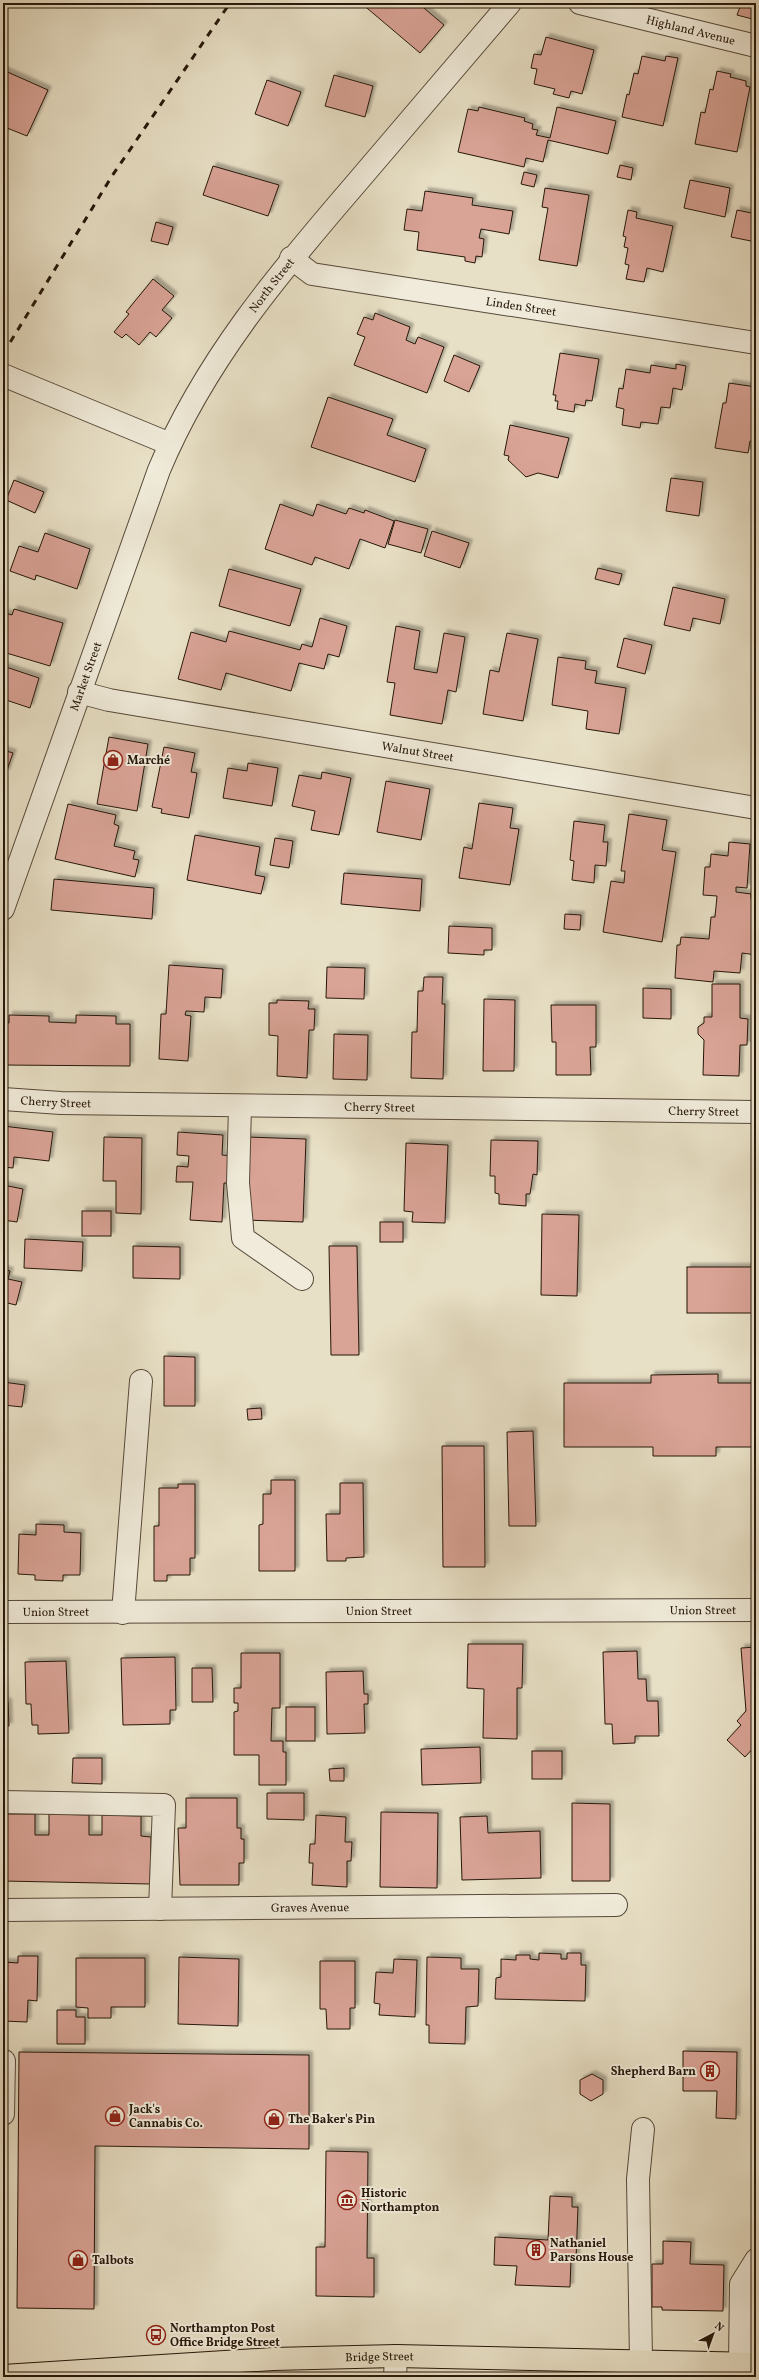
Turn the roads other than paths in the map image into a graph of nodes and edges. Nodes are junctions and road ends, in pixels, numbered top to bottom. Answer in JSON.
{"nodes":[{"id":1,"x":510,"y":3,"type":"edge"},
{"id":2,"x":580,"y":3,"type":"edge"},
{"id":3,"x":756,"y":46,"type":"edge"},
{"id":4,"x":291,"y":258,"type":"junction"},
{"id":5,"x":756,"y":343,"type":"edge"},
{"id":6,"x":3,"y":375,"type":"edge"},
{"id":7,"x":170,"y":444,"type":"junction"},
{"id":8,"x":79,"y":692,"type":"junction"},
{"id":9,"x":756,"y":808,"type":"edge"},
{"id":10,"x":3,"y":909,"type":"edge"},
{"id":11,"x":3,"y":1099,"type":"edge"},
{"id":12,"x":240,"y":1106,"type":"junction"},
{"id":13,"x":756,"y":1112,"type":"edge"},
{"id":14,"x":302,"y":1279,"type":"dead end"},
{"id":15,"x":141,"y":1381,"type":"dead end"},
{"id":16,"x":756,"y":1610,"type":"edge"},
{"id":17,"x":3,"y":1612,"type":"edge"},
{"id":18,"x":123,"y":1613,"type":"junction"},
{"id":19,"x":3,"y":1802,"type":"edge"},
{"id":20,"x":616,"y":1905,"type":"dead end"},
{"id":21,"x":160,"y":1909,"type":"junction"},
{"id":22,"x":3,"y":1910,"type":"edge"},
{"id":23,"x":4,"y":2061,"type":"edge"},
{"id":24,"x":3,"y":2114,"type":"edge"},
{"id":25,"x":643,"y":2128,"type":"dead end"},
{"id":26,"x":756,"y":2260,"type":"edge"},
{"id":27,"x":641,"y":2361,"type":"junction"},
{"id":28,"x":395,"y":2367,"type":"edge"},
{"id":29,"x":736,"y":2367,"type":"edge"},
{"id":30,"x":98,"y":2374,"type":"edge"},
{"id":31,"x":3,"y":2376,"type":"edge"}],
"edges":[{"from":1,"to":4,"type":"street","name":"North Street"},
{"from":2,"to":3,"type":"street","name":"Highland Avenue"},
{"from":4,"to":5,"type":"street","name":"Linden Street"},
{"from":4,"to":7,"type":"street","name":"North Street"},
{"from":6,"to":7,"type":"street"},
{"from":7,"to":8,"type":"street","name":"Market Street"},
{"from":8,"to":9,"type":"street","name":"Walnut Street"},
{"from":8,"to":10,"type":"street","name":"Market Street"},
{"from":11,"to":12,"type":"street","name":"Cherry Street"},
{"from":12,"to":13,"type":"street","name":"Cherry Street"},
{"from":12,"to":14,"type":"street"},
{"from":15,"to":18,"type":"street"},
{"from":16,"to":18,"type":"street","name":"Union Street"},
{"from":17,"to":18,"type":"street","name":"Union Street"},
{"from":19,"to":21,"type":"street"},
{"from":20,"to":21,"type":"street","name":"Graves Avenue"},
{"from":21,"to":22,"type":"street","name":"Graves Avenue"},
{"from":23,"to":24,"type":"street"},
{"from":25,"to":27,"type":"street"},
{"from":26,"to":29,"type":"street"},
{"from":27,"to":28,"type":"highway","name":"Bridge Street"},
{"from":27,"to":29,"type":"highway","name":"Bridge Street"},
{"from":28,"to":30,"type":"highway","name":"Bridge Street"},
{"from":30,"to":31,"type":"highway","name":"Bridge Street"}]}
